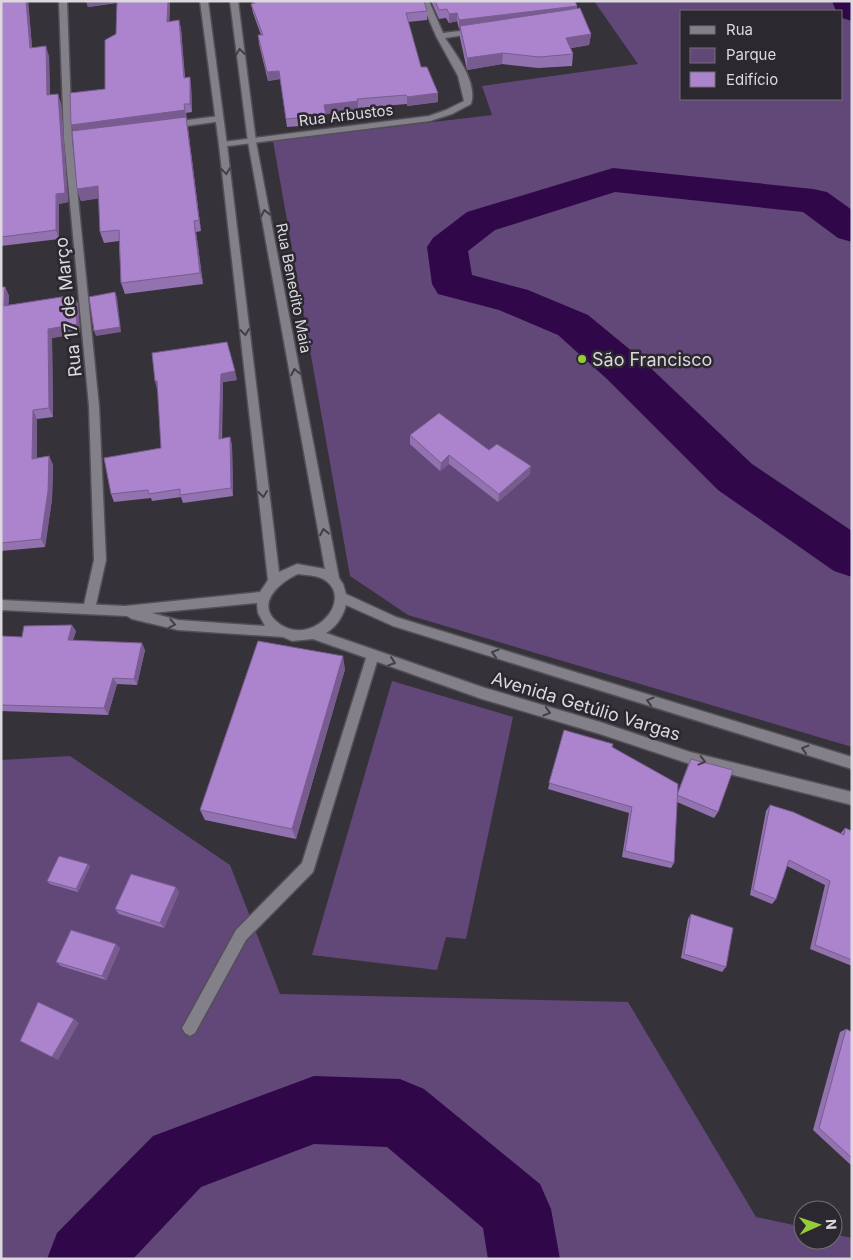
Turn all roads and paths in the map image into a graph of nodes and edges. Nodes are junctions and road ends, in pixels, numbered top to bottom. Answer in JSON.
{"nodes":[{"id":1,"x":63,"y":1,"type":"edge"},
{"id":2,"x":204,"y":1,"type":"edge"},
{"id":3,"x":234,"y":1,"type":"edge"},
{"id":4,"x":425,"y":1,"type":"edge"},
{"id":5,"x":486,"y":29,"type":"edge"},
{"id":6,"x":440,"y":36,"type":"junction"},
{"id":7,"x":219,"y":120,"type":"junction"},
{"id":8,"x":163,"y":127,"type":"edge"},
{"id":9,"x":252,"y":142,"type":"junction"},
{"id":10,"x":223,"y":145,"type":"junction"},
{"id":11,"x":333,"y":580,"type":"junction"},
{"id":12,"x":274,"y":581,"type":"junction"},
{"id":13,"x":264,"y":597,"type":"junction"},
{"id":14,"x":342,"y":598,"type":"junction"},
{"id":15,"x":1,"y":605,"type":"edge"},
{"id":16,"x":89,"y":609,"type":"junction"},
{"id":17,"x":125,"y":611,"type":"junction"},
{"id":18,"x":281,"y":632,"type":"junction"},
{"id":19,"x":313,"y":634,"type":"junction"},
{"id":20,"x":374,"y":656,"type":"junction"},
{"id":21,"x":852,"y":763,"type":"edge"},
{"id":22,"x":852,"y":800,"type":"edge"},
{"id":23,"x":190,"y":1028,"type":"dead end"}],
"edges":[{"from":1,"to":16,"type":"street","name":"Rua 17 de Março"},
{"from":2,"to":7,"type":"street"},
{"from":9,"to":3,"type":"street","name":"Rua Benedito Maia","one_way":true},
{"from":4,"to":6,"type":"street"},
{"from":5,"to":6,"type":"street"},
{"from":6,"to":9,"type":"street","name":"Rua Arbustos"},
{"from":7,"to":8,"type":"street"},
{"from":7,"to":10,"type":"street"},
{"from":9,"to":10,"type":"street","name":"Rua Arbustos"},
{"from":11,"to":9,"type":"street","name":"Rua Benedito Maia","one_way":true},
{"from":10,"to":12,"type":"street","one_way":true},
{"from":11,"to":12,"type":"street"},
{"from":11,"to":14,"type":"street"},
{"from":12,"to":13,"type":"street"},
{"from":13,"to":17,"type":"street"},
{"from":13,"to":18,"type":"street"},
{"from":14,"to":19,"type":"street"},
{"from":21,"to":14,"type":"street","name":"Avenida Getúlio Vargas","one_way":true},
{"from":15,"to":16,"type":"street"},
{"from":16,"to":17,"type":"street"},
{"from":17,"to":18,"type":"street","one_way":true},
{"from":18,"to":19,"type":"street"},
{"from":19,"to":20,"type":"street","name":"Avenida Getúlio Vargas"},
{"from":20,"to":22,"type":"street","name":"Avenida Getúlio Vargas","one_way":true},
{"from":20,"to":23,"type":"street"}]}
